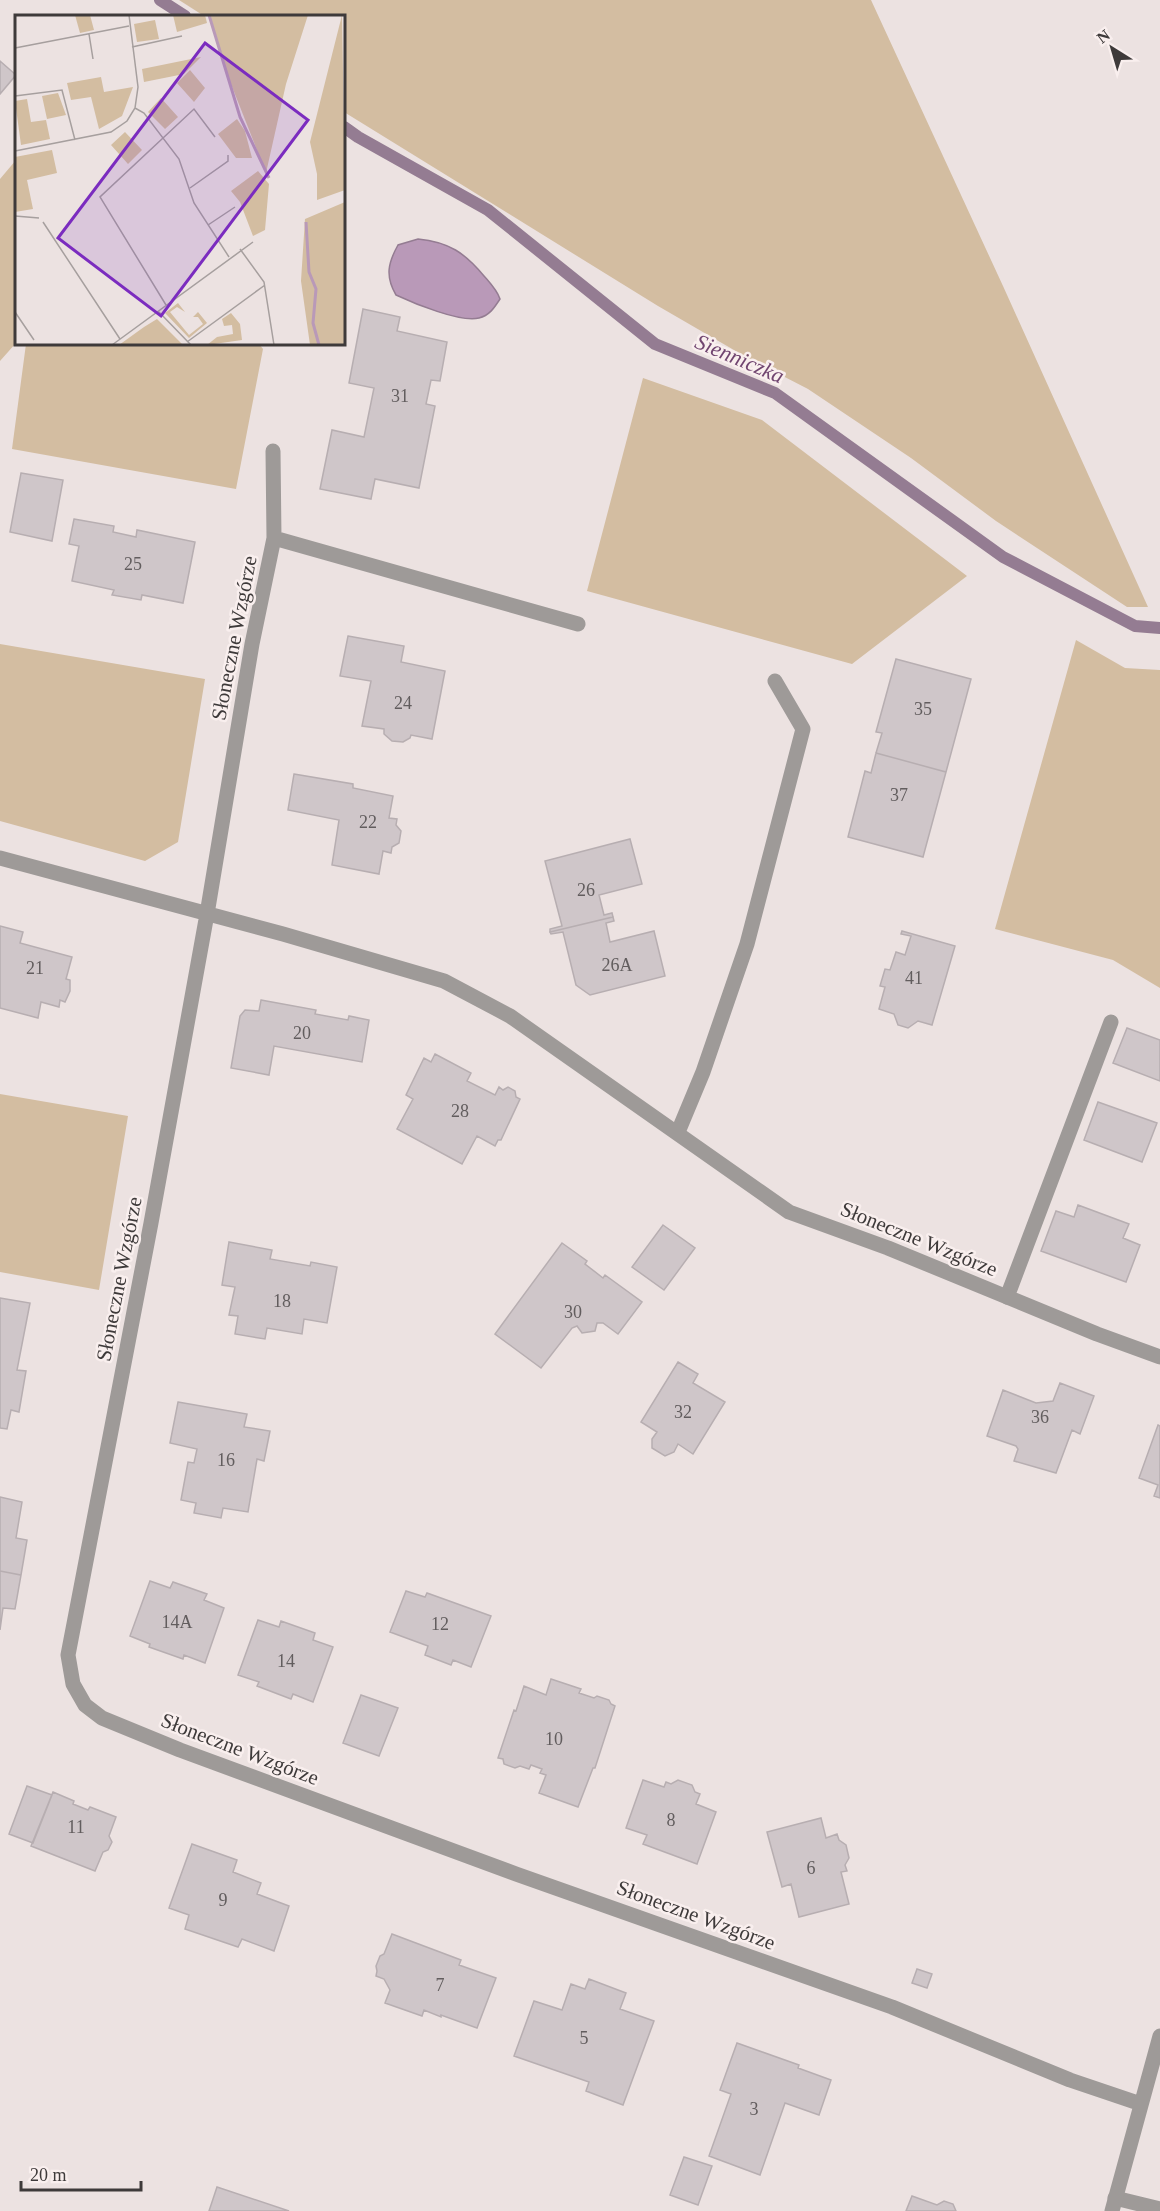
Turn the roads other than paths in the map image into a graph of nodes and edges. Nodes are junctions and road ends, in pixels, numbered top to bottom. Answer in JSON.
{"nodes":[{"id":1,"x":273,"y":450,"type":"dead end"},
{"id":2,"x":274,"y":538,"type":"junction"},
{"id":3,"x":579,"y":624,"type":"dead end"},
{"id":4,"x":775,"y":681,"type":"dead end"},
{"id":5,"x":0,"y":858,"type":"edge"},
{"id":6,"x":207,"y":914,"type":"junction"},
{"id":7,"x":1111,"y":1022,"type":"dead end"},
{"id":8,"x":678,"y":1132,"type":"junction"},
{"id":9,"x":1007,"y":1297,"type":"junction"},
{"id":10,"x":1160,"y":1356,"type":"edge"},
{"id":11,"x":1160,"y":2036,"type":"edge"},
{"id":12,"x":1141,"y":2104,"type":"junction"},
{"id":13,"x":1114,"y":2204,"type":"edge"},
{"id":14,"x":1160,"y":2209,"type":"edge"}],
"edges":[{"from":1,"to":2,"type":"street"},
{"from":2,"to":3,"type":"street","name":"Słoneczne Wzgórze"},
{"from":2,"to":6,"type":"street","name":"Słoneczne Wzgórze"},
{"from":4,"to":8,"type":"street"},
{"from":5,"to":6,"type":"street","name":"Słoneczne Wzgórze"},
{"from":6,"to":8,"type":"street","name":"Słoneczne Wzgórze"},
{"from":6,"to":12,"type":"street","name":"Słoneczne Wzgórze"},
{"from":7,"to":9,"type":"street"},
{"from":8,"to":9,"type":"street","name":"Słoneczne Wzgórze"},
{"from":9,"to":10,"type":"street","name":"Słoneczne Wzgórze"},
{"from":11,"to":12,"type":"street"},
{"from":12,"to":13,"type":"street"},
{"from":13,"to":14,"type":"street"}]}
